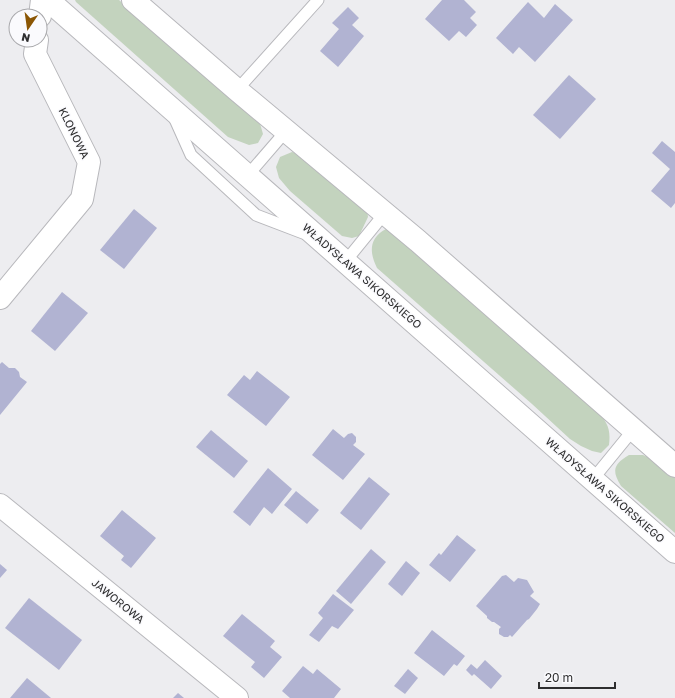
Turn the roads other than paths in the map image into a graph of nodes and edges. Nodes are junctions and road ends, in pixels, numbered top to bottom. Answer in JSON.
{"nodes":[{"id":1,"x":133,"y":0,"type":"edge"},
{"id":2,"x":318,"y":0,"type":"edge"},
{"id":3,"x":48,"y":4,"type":"edge"},
{"id":4,"x":36,"y":48,"type":"edge"},
{"id":5,"x":237,"y":90,"type":"junction"},
{"id":6,"x":168,"y":106,"type":"junction"},
{"id":7,"x":286,"y":131,"type":"junction"},
{"id":8,"x":248,"y":174,"type":"junction"},
{"id":9,"x":384,"y":213,"type":"junction"},
{"id":10,"x":320,"y":240,"type":"junction"},
{"id":11,"x":345,"y":262,"type":"junction"},
{"id":12,"x":0,"y":298,"type":"edge"},
{"id":13,"x":633,"y":430,"type":"junction"},
{"id":14,"x":675,"y":466,"type":"edge"},
{"id":15,"x":593,"y":479,"type":"junction"},
{"id":16,"x":0,"y":505,"type":"edge"},
{"id":17,"x":675,"y":552,"type":"edge"},
{"id":18,"x":237,"y":698,"type":"edge"}],
"edges":[{"from":1,"to":5,"type":"street"},
{"from":2,"to":5,"type":"lane"},
{"from":3,"to":6,"type":"street","name":"WŁADYSŁAWA SIKORSKIEGO"},
{"from":4,"to":12,"type":"street","name":"KLONOWA"},
{"from":5,"to":7,"type":"street"},
{"from":6,"to":8,"type":"street","name":"WŁADYSŁAWA SIKORSKIEGO"},
{"from":6,"to":10,"type":"lane"},
{"from":7,"to":8,"type":"lane"},
{"from":7,"to":9,"type":"street"},
{"from":8,"to":10,"type":"street","name":"WŁADYSŁAWA SIKORSKIEGO"},
{"from":9,"to":11,"type":"lane"},
{"from":9,"to":13,"type":"street"},
{"from":10,"to":11,"type":"street","name":"WŁADYSŁAWA SIKORSKIEGO"},
{"from":11,"to":15,"type":"street","name":"WŁADYSŁAWA SIKORSKIEGO"},
{"from":13,"to":14,"type":"street"},
{"from":13,"to":15,"type":"lane"},
{"from":15,"to":17,"type":"street","name":"WŁADYSŁAWA SIKORSKIEGO"},
{"from":16,"to":18,"type":"street","name":"JAWOROWA"}]}
